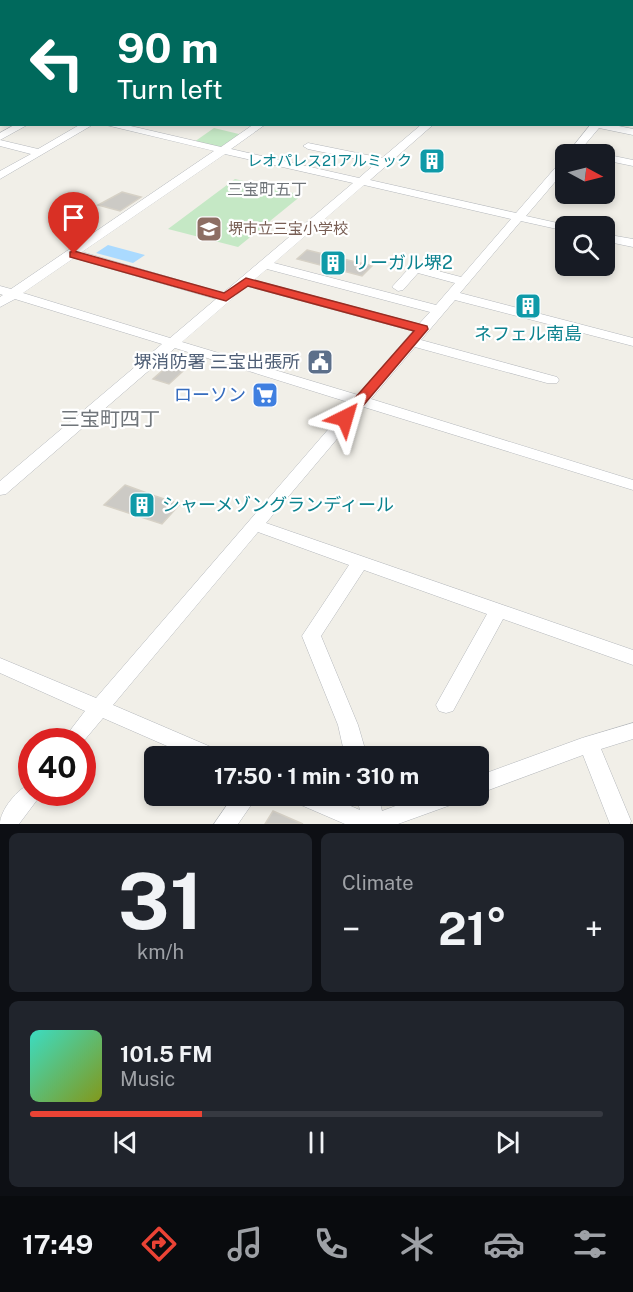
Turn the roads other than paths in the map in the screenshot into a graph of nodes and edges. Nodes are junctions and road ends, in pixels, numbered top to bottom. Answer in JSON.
{"nodes":[{"id":1,"x":20,"y":126,"type":"edge"},
{"id":2,"x":86,"y":126,"type":"edge"},
{"id":3,"x":116,"y":126,"type":"edge"},
{"id":4,"x":258,"y":126,"type":"edge"},
{"id":5,"x":427,"y":126,"type":"edge"},
{"id":6,"x":596,"y":126,"type":"edge"},
{"id":7,"x":602,"y":126,"type":"edge"},
{"id":8,"x":633,"y":132,"type":"edge"},
{"id":9,"x":0,"y":137,"type":"edge"},
{"id":10,"x":0,"y":143,"type":"edge"},
{"id":11,"x":580,"y":144,"type":"edge"},
{"id":12,"x":308,"y":146,"type":"dead end"},
{"id":13,"x":223,"y":151,"type":"junction"},
{"id":14,"x":40,"y":153,"type":"junction"},
{"id":15,"x":615,"y":159,"type":"edge"},
{"id":16,"x":385,"y":162,"type":"junction"},
{"id":17,"x":633,"y":163,"type":"edge"},
{"id":18,"x":555,"y":173,"type":"edge"},
{"id":19,"x":0,"y":176,"type":"edge"},
{"id":20,"x":363,"y":182,"type":"junction"},
{"id":21,"x":516,"y":217,"type":"junction"},
{"id":22,"x":555,"y":226,"type":"edge"},
{"id":23,"x":615,"y":239,"type":"edge"},
{"id":24,"x":633,"y":243,"type":"edge"},
{"id":25,"x":74,"y":254,"type":"junction"},
{"id":26,"x":267,"y":265,"type":"junction"},
{"id":27,"x":463,"y":281,"type":"junction"},
{"id":28,"x":246,"y":282,"type":"junction"},
{"id":29,"x":398,"y":287,"type":"dead end"},
{"id":30,"x":7,"y":292,"type":"edge"},
{"id":31,"x":451,"y":295,"type":"junction"},
{"id":32,"x":226,"y":298,"type":"junction"},
{"id":33,"x":0,"y":303,"type":"edge"},
{"id":34,"x":438,"y":310,"type":"junction"},
{"id":35,"x":422,"y":329,"type":"junction"},
{"id":36,"x":411,"y":342,"type":"junction"},
{"id":37,"x":633,"y":342,"type":"edge"},
{"id":38,"x":172,"y":344,"type":"junction"},
{"id":39,"x":552,"y":380,"type":"dead end"},
{"id":40,"x":360,"y":401,"type":"junction"},
{"id":41,"x":633,"y":485,"type":"edge"},
{"id":42,"x":0,"y":490,"type":"edge"},
{"id":43,"x":255,"y":525,"type":"junction"},
{"id":44,"x":360,"y":562,"type":"junction"},
{"id":45,"x":498,"y":611,"type":"junction"},
{"id":46,"x":633,"y":658,"type":"edge"},
{"id":47,"x":0,"y":665,"type":"edge"},
{"id":48,"x":446,"y":705,"type":"dead end"},
{"id":49,"x":99,"y":708,"type":"junction"},
{"id":50,"x":83,"y":728,"type":"edge"},
{"id":51,"x":633,"y":731,"type":"edge"},
{"id":52,"x":589,"y":744,"type":"junction"},
{"id":53,"x":188,"y":746,"type":"edge"},
{"id":54,"x":353,"y":746,"type":"edge"},
{"id":55,"x":489,"y":781,"type":"edge"},
{"id":56,"x":21,"y":806,"type":"edge"},
{"id":57,"x":239,"y":806,"type":"edge"},
{"id":58,"x":327,"y":806,"type":"edge"},
{"id":59,"x":370,"y":806,"type":"edge"},
{"id":60,"x":422,"y":806,"type":"edge"},
{"id":61,"x":620,"y":820,"type":"dead end"},
{"id":62,"x":6,"y":824,"type":"edge"},
{"id":63,"x":225,"y":824,"type":"edge"},
{"id":64,"x":374,"y":824,"type":"edge"}],
"edges":[{"from":1,"to":9,"type":"street"},
{"from":2,"to":14,"type":"street"},
{"from":3,"to":13,"type":"street"},
{"from":4,"to":13,"type":"street"},
{"from":5,"to":16,"type":"street"},
{"from":6,"to":11,"type":"street"},
{"from":7,"to":8,"type":"street"},
{"from":10,"to":14,"type":"street"},
{"from":12,"to":16,"type":"street"},
{"from":13,"to":20,"type":"street"},
{"from":13,"to":25,"type":"street"},
{"from":14,"to":19,"type":"street"},
{"from":15,"to":17,"type":"street"},
{"from":16,"to":20,"type":"street"},
{"from":18,"to":21,"type":"street"},
{"from":20,"to":21,"type":"street"},
{"from":20,"to":26,"type":"street"},
{"from":21,"to":22,"type":"street"},
{"from":21,"to":27,"type":"street"},
{"from":23,"to":24,"type":"street"},
{"from":25,"to":30,"type":"street"},
{"from":25,"to":32,"type":"street"},
{"from":26,"to":28,"type":"street"},
{"from":26,"to":34,"type":"street"},
{"from":27,"to":29,"type":"street"},
{"from":27,"to":31,"type":"street"},
{"from":28,"to":32,"type":"street"},
{"from":28,"to":35,"type":"street"},
{"from":30,"to":33,"type":"street"},
{"from":30,"to":38,"type":"street"},
{"from":31,"to":34,"type":"street"},
{"from":31,"to":37,"type":"street"},
{"from":32,"to":38,"type":"street"},
{"from":34,"to":35,"type":"street"},
{"from":35,"to":36,"type":"street"},
{"from":36,"to":39,"type":"street"},
{"from":36,"to":40,"type":"street"},
{"from":38,"to":40,"type":"street"},
{"from":38,"to":42,"type":"street"},
{"from":40,"to":41,"type":"street"},
{"from":40,"to":43,"type":"street"},
{"from":43,"to":44,"type":"street"},
{"from":43,"to":49,"type":"street"},
{"from":44,"to":45,"type":"street"},
{"from":44,"to":54,"type":"street"},
{"from":45,"to":46,"type":"street"},
{"from":45,"to":48,"type":"street"},
{"from":47,"to":49,"type":"street"},
{"from":49,"to":50,"type":"street"},
{"from":49,"to":53,"type":"street"},
{"from":51,"to":52,"type":"street"},
{"from":52,"to":55,"type":"street"},
{"from":52,"to":61,"type":"street"},
{"from":56,"to":62,"type":"street"},
{"from":57,"to":63,"type":"street"},
{"from":58,"to":64,"type":"street"},
{"from":59,"to":64,"type":"street"},
{"from":60,"to":64,"type":"street"}]}
